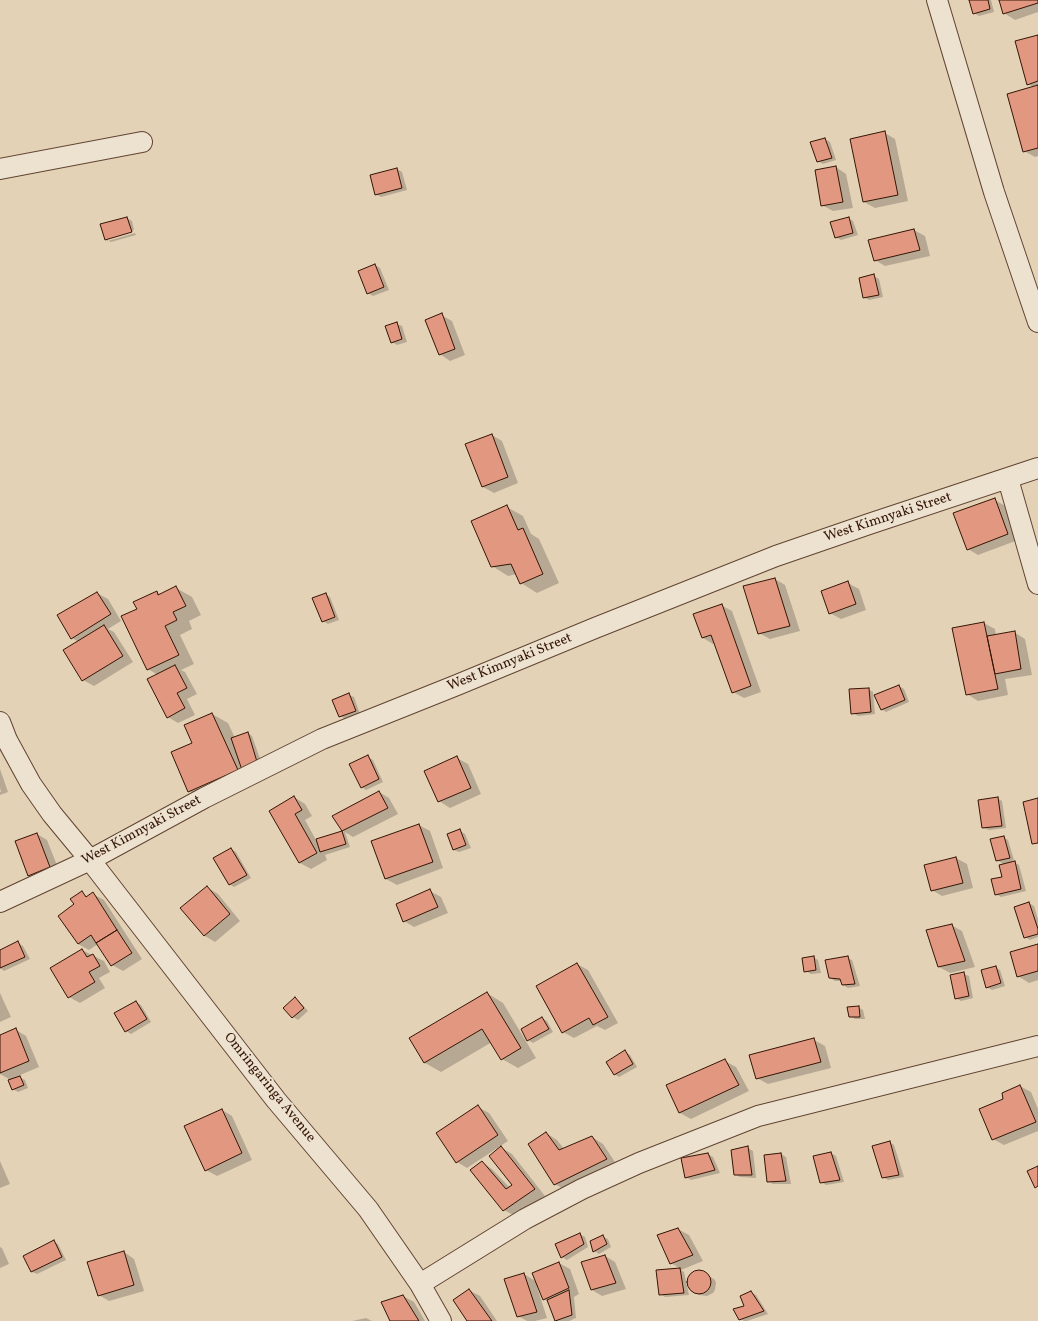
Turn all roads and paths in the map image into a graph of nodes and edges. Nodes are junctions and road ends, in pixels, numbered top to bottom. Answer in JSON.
{"nodes":[{"id":1,"x":937,"y":0,"type":"edge"},
{"id":2,"x":142,"y":142,"type":"dead end"},
{"id":3,"x":0,"y":169,"type":"edge"},
{"id":4,"x":1038,"y":322,"type":"edge"},
{"id":5,"x":1038,"y":468,"type":"edge"},
{"id":6,"x":1008,"y":478,"type":"junction"},
{"id":7,"x":1038,"y":584,"type":"edge"},
{"id":8,"x":0,"y":722,"type":"edge"},
{"id":9,"x":90,"y":860,"type":"junction"},
{"id":10,"x":0,"y":902,"type":"edge"},
{"id":11,"x":1038,"y":1046,"type":"edge"},
{"id":12,"x":420,"y":1284,"type":"junction"},
{"id":13,"x":441,"y":1321,"type":"edge"}],
"edges":[{"from":1,"to":4,"type":"street"},
{"from":2,"to":3,"type":"street"},
{"from":5,"to":6,"type":"street","name":"West Kimnyaki Street"},
{"from":6,"to":7,"type":"street"},
{"from":6,"to":9,"type":"street","name":"West Kimnyaki Street"},
{"from":8,"to":9,"type":"street","name":"Omringaringa Avenue"},
{"from":9,"to":10,"type":"street","name":"West Kimnyaki Street"},
{"from":9,"to":12,"type":"street","name":"Omringaringa Avenue"},
{"from":11,"to":12,"type":"street"},
{"from":12,"to":13,"type":"street","name":"Omringaringa Avenue"}]}
